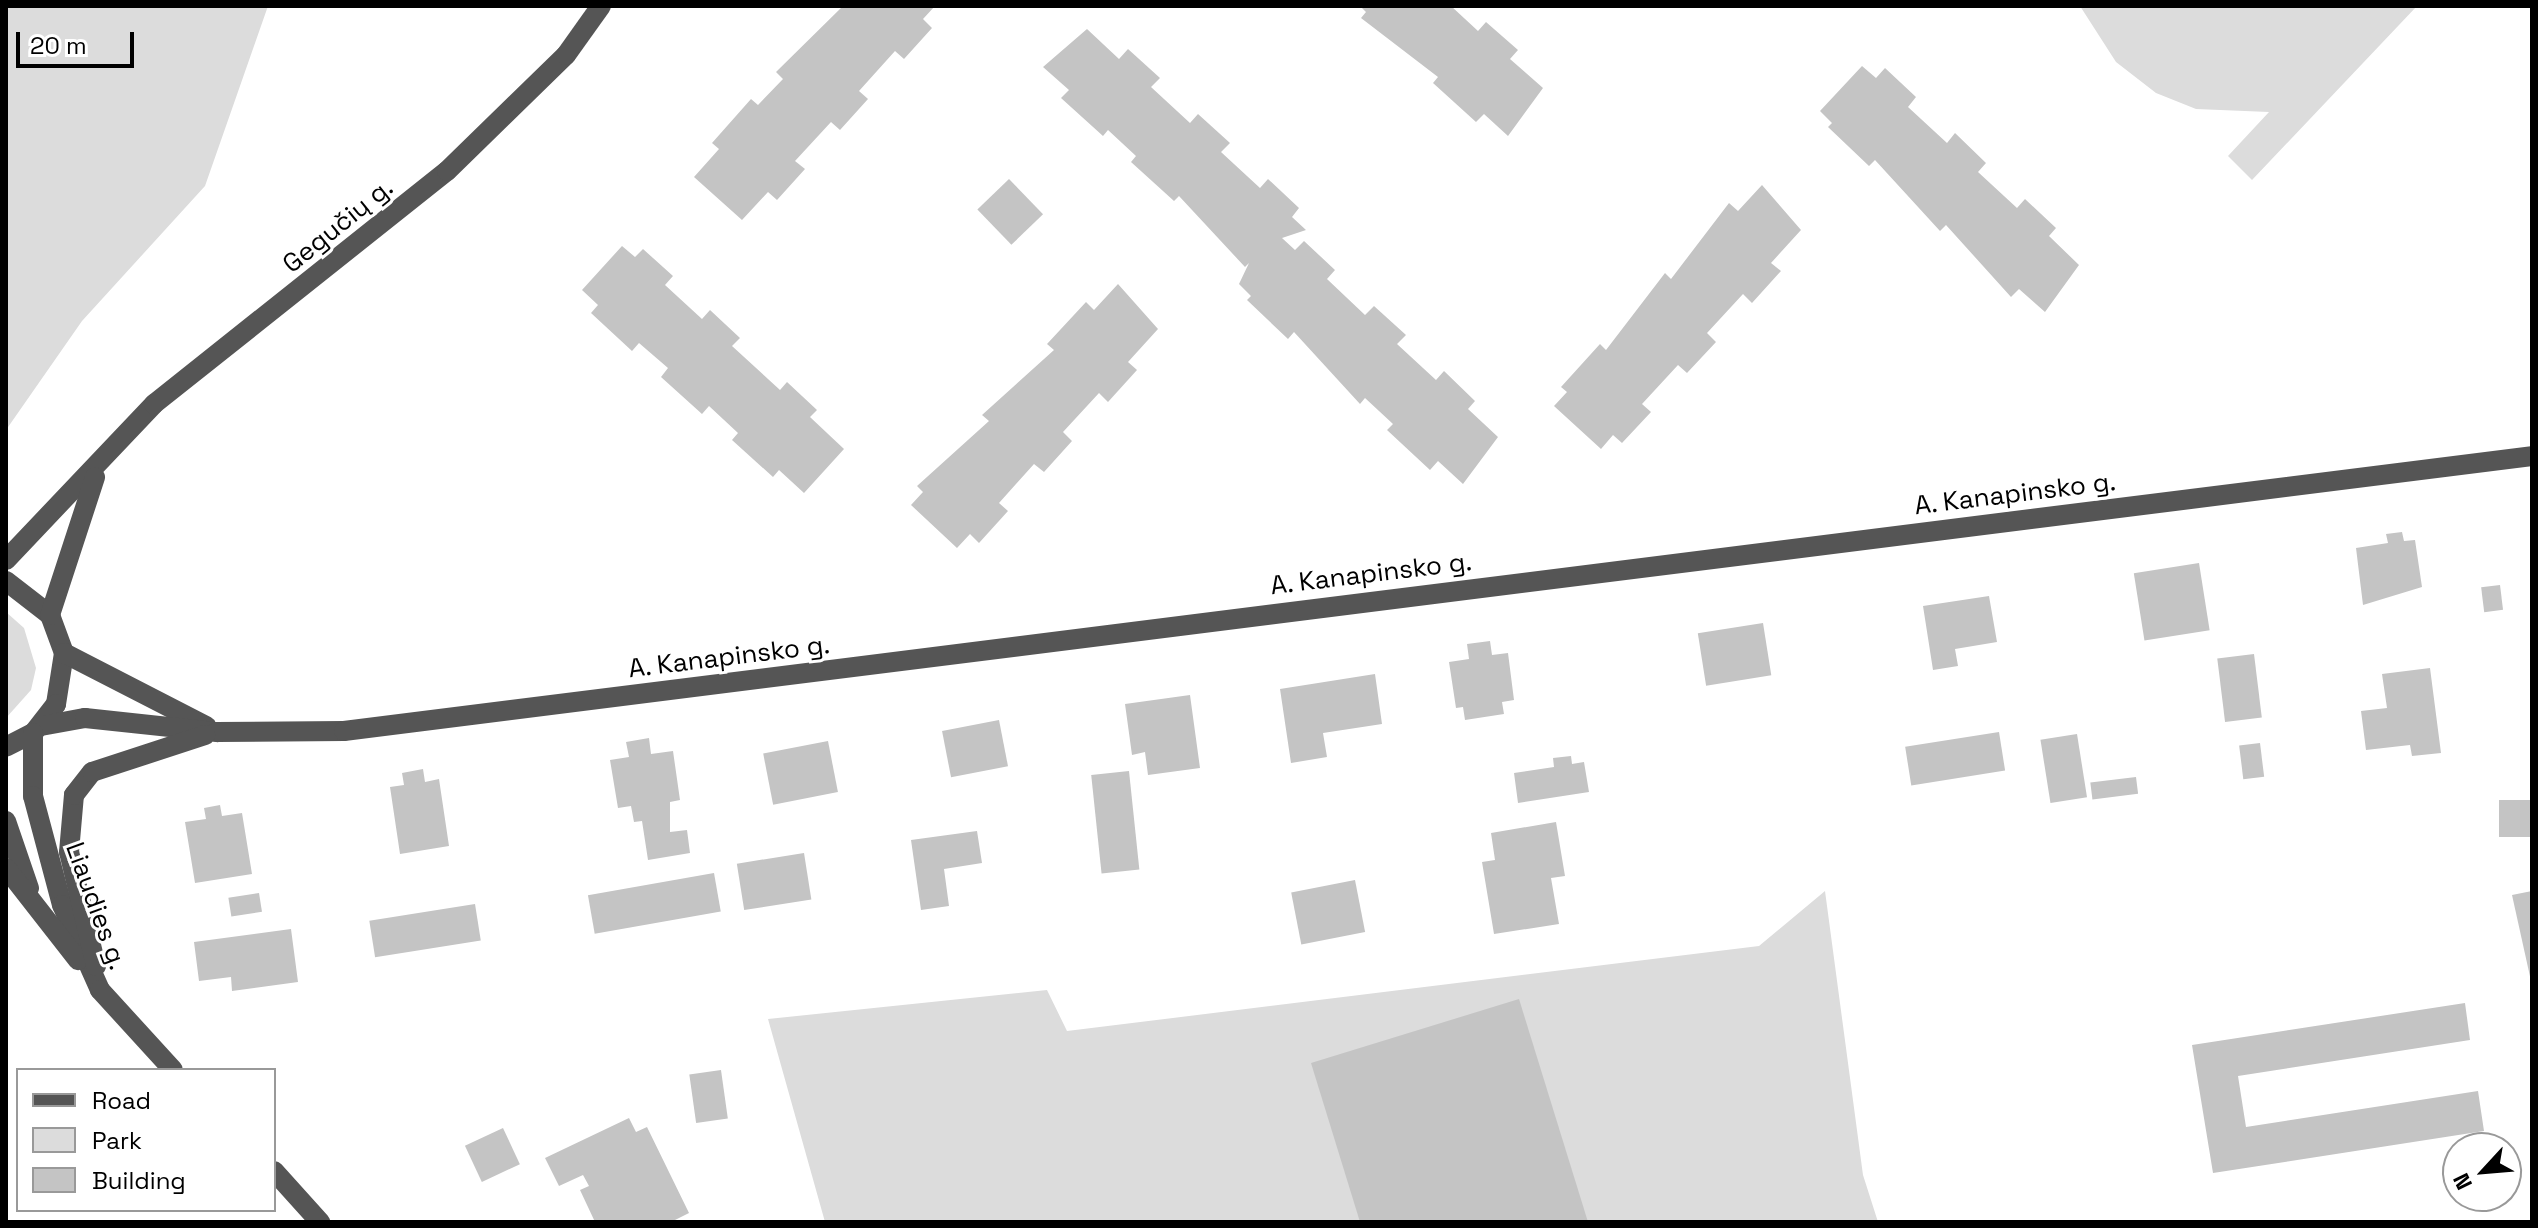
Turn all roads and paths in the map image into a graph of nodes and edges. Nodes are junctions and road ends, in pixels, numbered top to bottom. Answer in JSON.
{"nodes":[{"id":1,"x":601,"y":6,"type":"edge"},
{"id":2,"x":2532,"y":456,"type":"edge"},
{"id":3,"x":96,"y":473,"type":"junction"},
{"id":4,"x":6,"y":560,"type":"edge"},
{"id":5,"x":6,"y":581,"type":"edge"},
{"id":6,"x":50,"y":615,"type":"junction"},
{"id":7,"x":64,"y":653,"type":"junction"},
{"id":8,"x":37,"y":729,"type":"junction"},
{"id":9,"x":217,"y":732,"type":"junction"},
{"id":10,"x":6,"y":747,"type":"edge"},
{"id":11,"x":6,"y":821,"type":"edge"},
{"id":12,"x":6,"y":868,"type":"edge"},
{"id":13,"x":33,"y":899,"type":"junction"},
{"id":14,"x":100,"y":990,"type":"junction"},
{"id":15,"x":171,"y":1068,"type":"edge"},
{"id":16,"x":276,"y":1173,"type":"edge"},
{"id":17,"x":320,"y":1222,"type":"edge"}],
"edges":[{"from":1,"to":3,"type":"street","name":"Gegučių g."},
{"from":2,"to":9,"type":"street","name":"A. Kanapinsko g."},
{"from":3,"to":4,"type":"street","name":"Gegučių g."},
{"from":3,"to":6,"type":"street"},
{"from":5,"to":6,"type":"street"},
{"from":6,"to":7,"type":"street"},
{"from":7,"to":8,"type":"street"},
{"from":7,"to":9,"type":"street"},
{"from":8,"to":9,"type":"street"},
{"from":8,"to":10,"type":"street"},
{"from":8,"to":14,"type":"street","name":"Liaudies g."},
{"from":9,"to":14,"type":"street"},
{"from":11,"to":13,"type":"street"},
{"from":12,"to":13,"type":"street"},
{"from":13,"to":14,"type":"street"},
{"from":14,"to":15,"type":"street","name":"Liaudies g."},
{"from":16,"to":17,"type":"street"}]}
